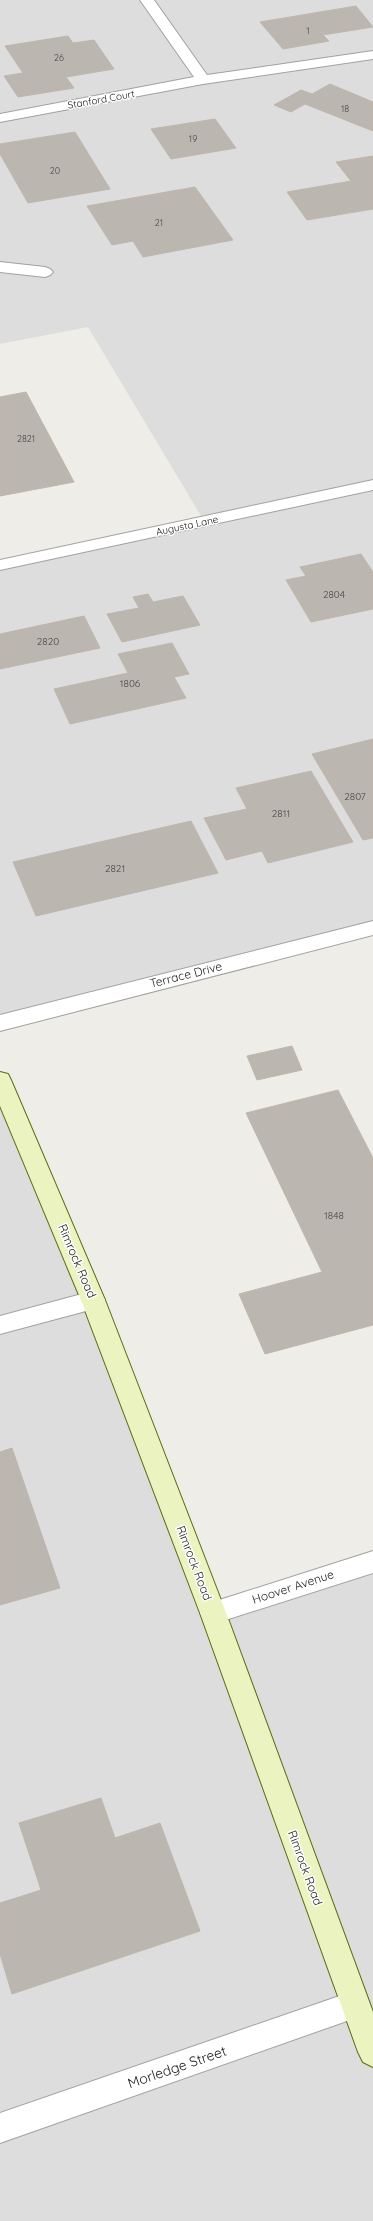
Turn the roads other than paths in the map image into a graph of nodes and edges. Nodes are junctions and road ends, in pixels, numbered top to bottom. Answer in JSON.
{"nodes":[{"id":1,"x":147,"y":0,"type":"edge"},
{"id":2,"x":373,"y":55,"type":"edge"},
{"id":3,"x":203,"y":80,"type":"junction"},
{"id":4,"x":0,"y":118,"type":"edge"},
{"id":5,"x":0,"y":267,"type":"edge"},
{"id":6,"x":45,"y":272,"type":"dead end"},
{"id":7,"x":373,"y":485,"type":"edge"},
{"id":8,"x":0,"y":565,"type":"edge"},
{"id":9,"x":373,"y":928,"type":"edge"},
{"id":10,"x":0,"y":1023,"type":"edge"},
{"id":11,"x":0,"y":1080,"type":"edge"},
{"id":12,"x":94,"y":1300,"type":"junction"},
{"id":13,"x":0,"y":1325,"type":"edge"},
{"id":14,"x":373,"y":1562,"type":"edge"},
{"id":15,"x":213,"y":1613,"type":"junction"},
{"id":16,"x":354,"y":2005,"type":"junction"},
{"id":17,"x":373,"y":2051,"type":"edge"},
{"id":18,"x":0,"y":2128,"type":"edge"}],
"edges":[{"from":1,"to":3,"type":"street"},
{"from":2,"to":3,"type":"street","name":"Stanford Court"},
{"from":3,"to":4,"type":"street","name":"Stanford Court"},
{"from":5,"to":6,"type":"street"},
{"from":7,"to":8,"type":"street","name":"Augusta Lane"},
{"from":9,"to":10,"type":"street","name":"Terrace Drive"},
{"from":11,"to":12,"type":"main road","name":"Rimrock Road"},
{"from":12,"to":13,"type":"street"},
{"from":12,"to":15,"type":"main road","name":"Rimrock Road"},
{"from":14,"to":15,"type":"street","name":"Hoover Avenue"},
{"from":15,"to":16,"type":"main road","name":"Rimrock Road"},
{"from":16,"to":17,"type":"main road","name":"Rimrock Road"},
{"from":16,"to":18,"type":"street","name":"Morledge Street"}]}
